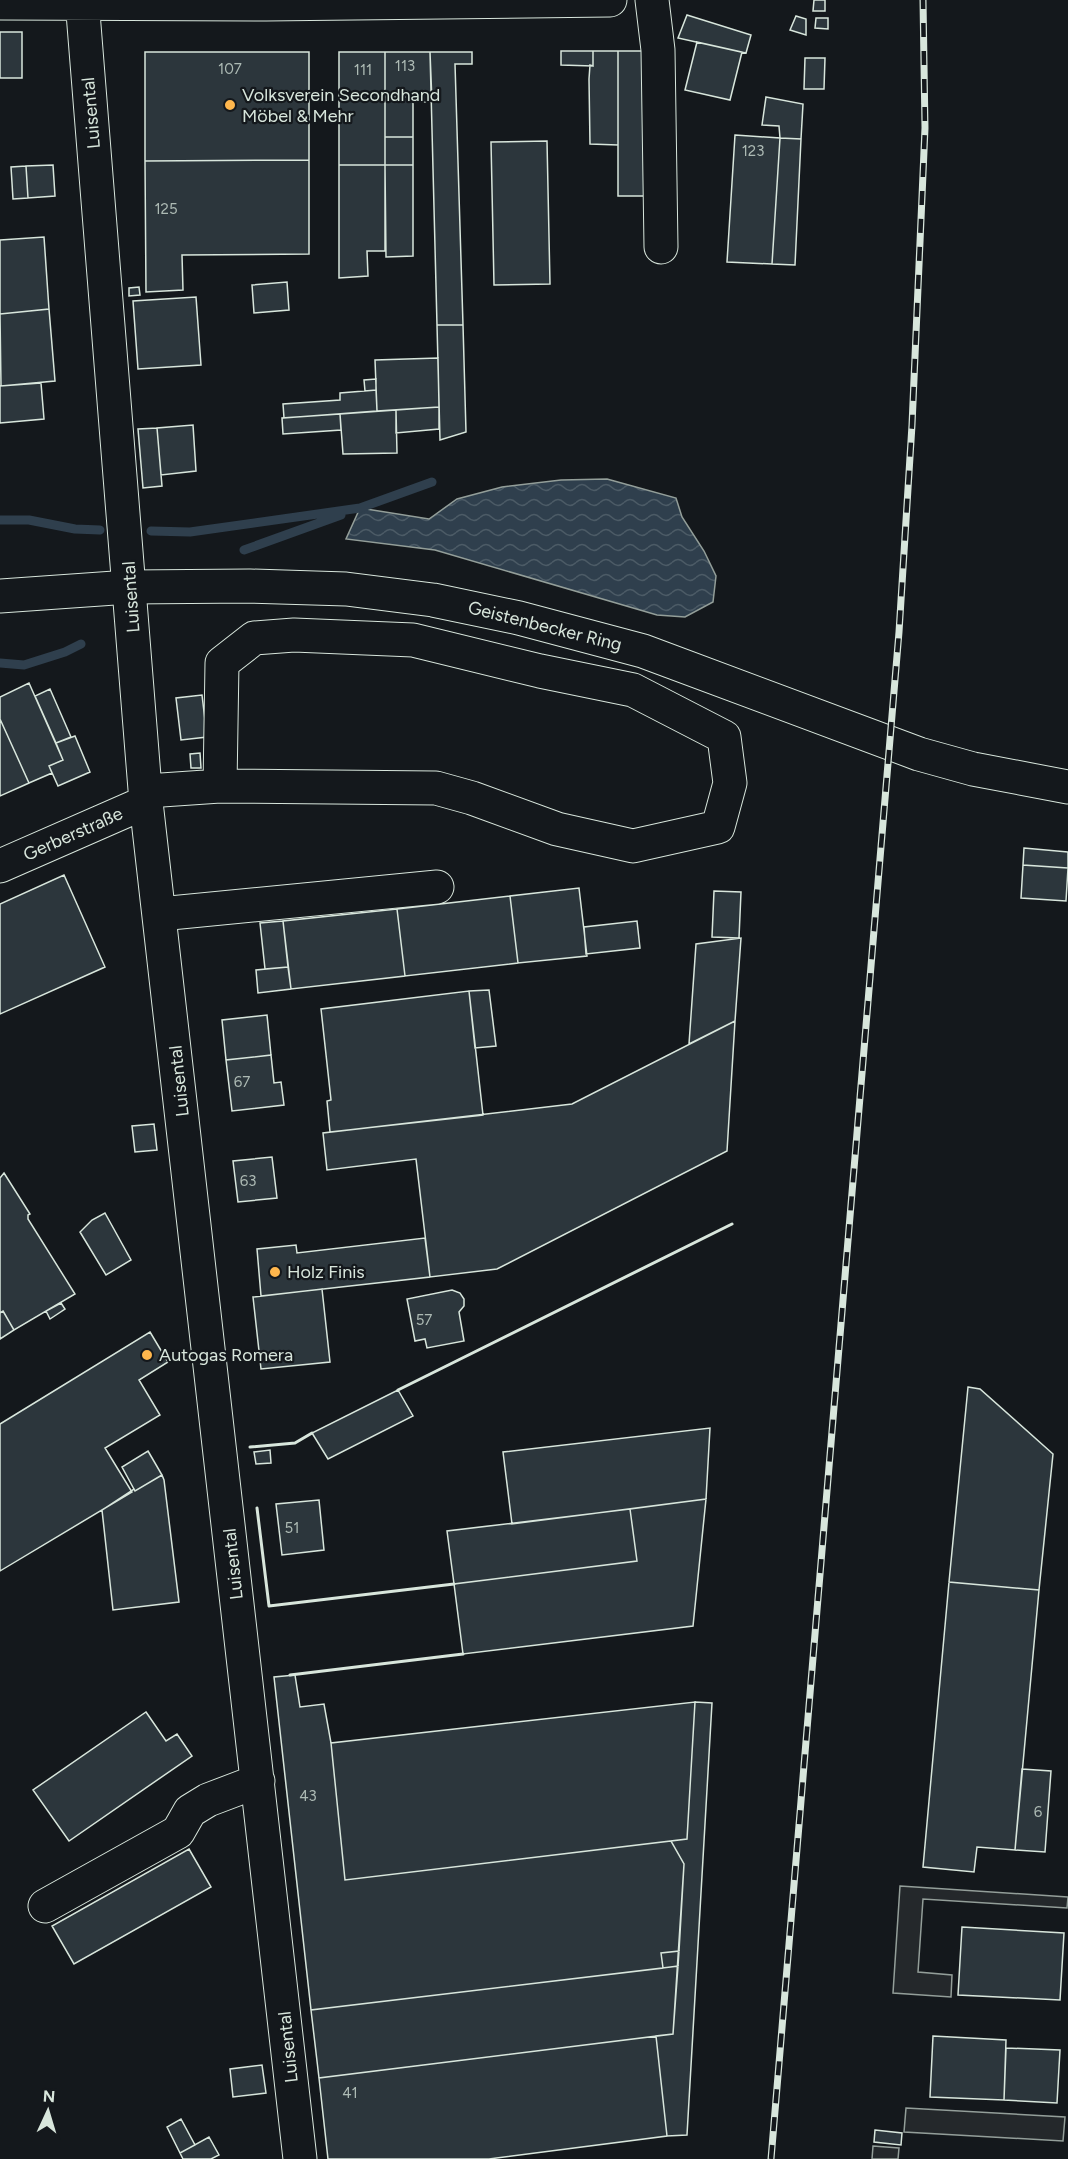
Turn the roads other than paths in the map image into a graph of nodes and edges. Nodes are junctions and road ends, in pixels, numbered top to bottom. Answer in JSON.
{"nodes":[{"id":1,"x":610,"y":0,"type":"edge"},
{"id":2,"x":652,"y":0,"type":"edge"},
{"id":3,"x":82,"y":2,"type":"edge"},
{"id":4,"x":0,"y":3,"type":"edge"},
{"id":5,"x":661,"y":247,"type":"dead end"},
{"id":6,"x":129,"y":587,"type":"junction"},
{"id":7,"x":0,"y":596,"type":"edge"},
{"id":8,"x":220,"y":786,"type":"junction"},
{"id":9,"x":1068,"y":787,"type":"edge"},
{"id":10,"x":146,"y":797,"type":"junction"},
{"id":11,"x":0,"y":866,"type":"edge"},
{"id":12,"x":437,"y":887,"type":"dead end"},
{"id":13,"x":160,"y":914,"type":"junction"},
{"id":14,"x":258,"y":1781,"type":"junction"},
{"id":15,"x":45,"y":1906,"type":"dead end"},
{"id":16,"x":300,"y":2159,"type":"edge"}],
"edges":[{"from":1,"to":3,"type":"street"},
{"from":2,"to":5,"type":"street"},
{"from":3,"to":4,"type":"street"},
{"from":3,"to":6,"type":"street","name":"Luisental"},
{"from":6,"to":7,"type":"street","name":"Geistenbecker Ring"},
{"from":6,"to":9,"type":"street","name":"Geistenbecker Ring"},
{"from":6,"to":10,"type":"street","name":"Luisental"},
{"from":8,"to":8,"type":"street","name":"Gerberstraße"},
{"from":8,"to":10,"type":"street","name":"Gerberstraße"},
{"from":10,"to":11,"type":"street","name":"Gerberstraße"},
{"from":10,"to":13,"type":"street","name":"Luisental"},
{"from":12,"to":13,"type":"street"},
{"from":13,"to":14,"type":"street","name":"Luisental"},
{"from":14,"to":15,"type":"street"},
{"from":14,"to":16,"type":"street","name":"Luisental"}]}
